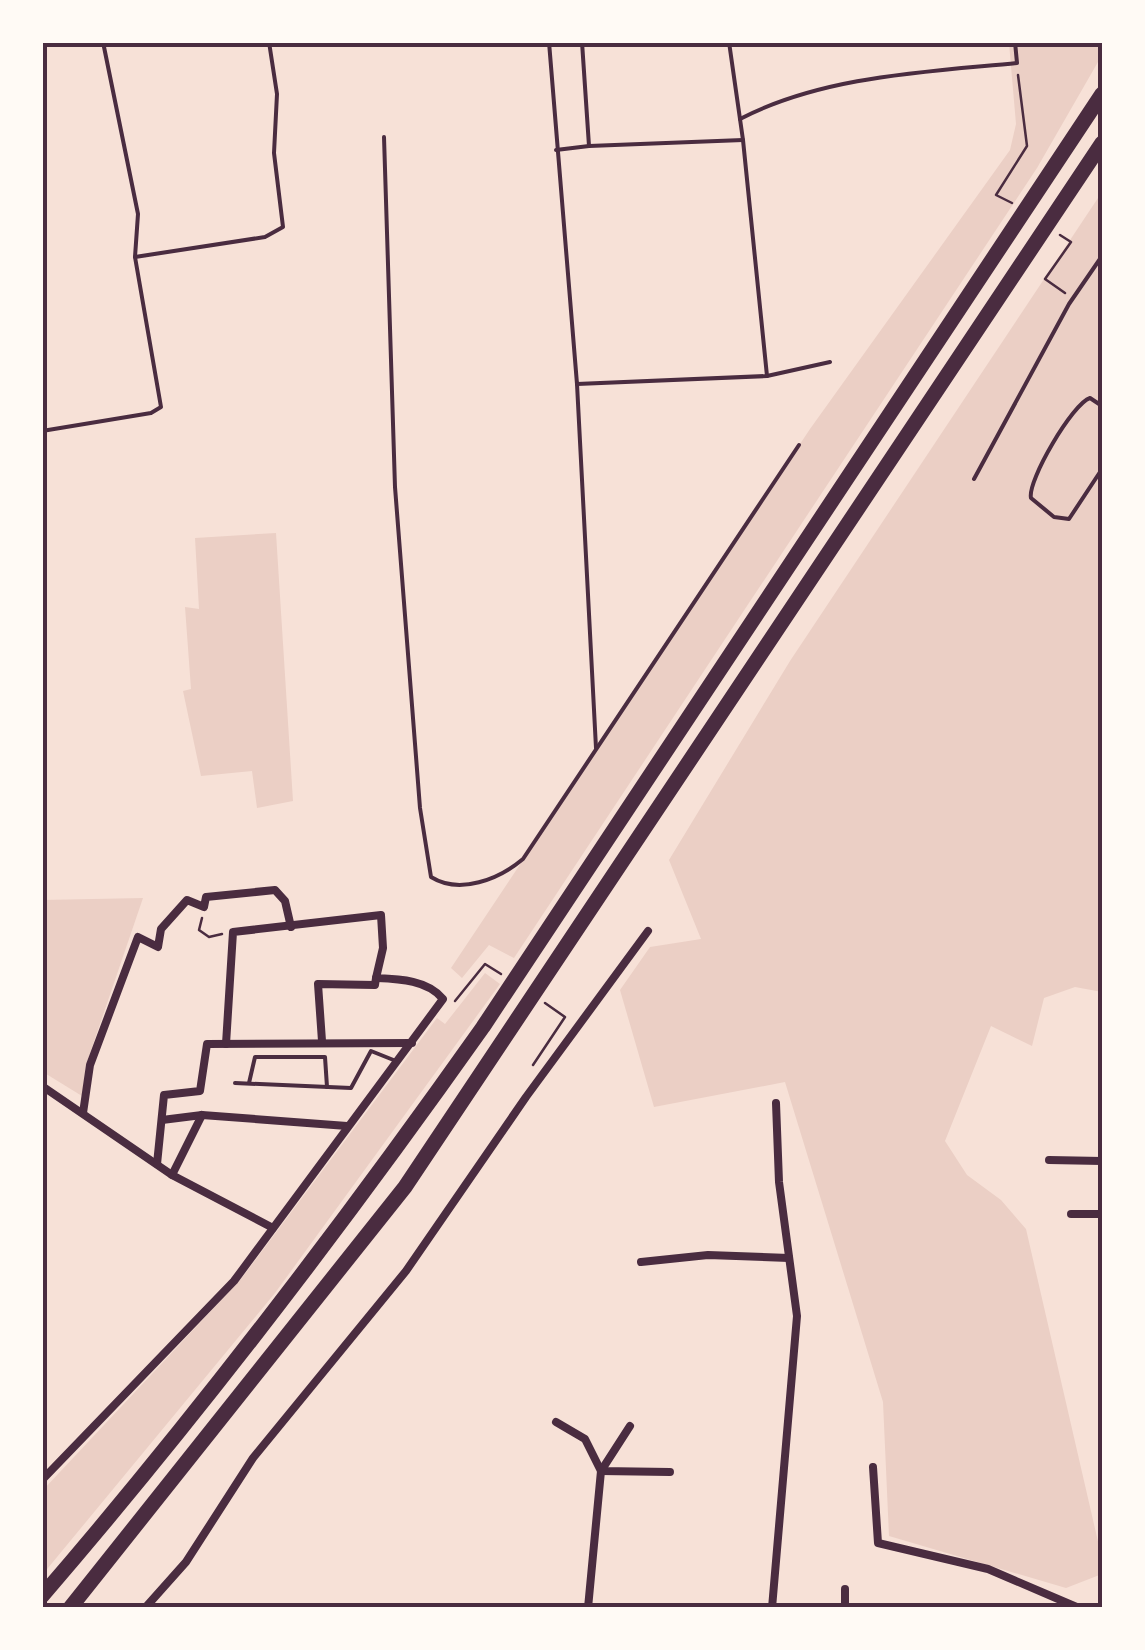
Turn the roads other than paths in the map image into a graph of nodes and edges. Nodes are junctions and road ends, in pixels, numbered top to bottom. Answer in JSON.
{"nodes":[{"id":1,"x":103,"y":42,"type":"edge"},
{"id":2,"x":269,"y":42,"type":"edge"},
{"id":3,"x":549,"y":42,"type":"edge"},
{"id":4,"x":582,"y":42,"type":"edge"},
{"id":5,"x":729,"y":42,"type":"edge"},
{"id":6,"x":1016,"y":42,"type":"edge"},
{"id":7,"x":1102,"y":94,"type":"edge"},
{"id":8,"x":740,"y":119,"type":"junction"},
{"id":9,"x":384,"y":137,"type":"dead end"},
{"id":10,"x":744,"y":140,"type":"junction"},
{"id":11,"x":1102,"y":143,"type":"edge"},
{"id":12,"x":589,"y":146,"type":"junction"},
{"id":13,"x":556,"y":150,"type":"junction"},
{"id":14,"x":1102,"y":256,"type":"edge"},
{"id":15,"x":135,"y":257,"type":"junction"},
{"id":16,"x":830,"y":362,"type":"dead end"},
{"id":17,"x":767,"y":376,"type":"junction"},
{"id":18,"x":578,"y":384,"type":"junction"},
{"id":19,"x":1102,"y":406,"type":"edge"},
{"id":20,"x":42,"y":431,"type":"edge"},
{"id":21,"x":799,"y":445,"type":"dead end"},
{"id":22,"x":1102,"y":469,"type":"edge"},
{"id":23,"x":974,"y":479,"type":"dead end"},
{"id":24,"x":596,"y":748,"type":"junction"},
{"id":25,"x":291,"y":927,"type":"junction"},
{"id":26,"x":648,"y":931,"type":"dead end"},
{"id":27,"x":376,"y":978,"type":"junction"},
{"id":28,"x":322,"y":1041,"type":"junction"},
{"id":29,"x":412,"y":1042,"type":"junction"},
{"id":30,"x":226,"y":1044,"type":"junction"},
{"id":31,"x":396,"y":1062,"type":"junction"},
{"id":32,"x":236,"y":1083,"type":"dead end"},
{"id":33,"x":250,"y":1083,"type":"junction"},
{"id":34,"x":42,"y":1086,"type":"edge"},
{"id":35,"x":326,"y":1086,"type":"junction"},
{"id":36,"x":776,"y":1104,"type":"dead end"},
{"id":37,"x":83,"y":1113,"type":"junction"},
{"id":38,"x":202,"y":1115,"type":"junction"},
{"id":39,"x":162,"y":1120,"type":"junction"},
{"id":40,"x":346,"y":1126,"type":"junction"},
{"id":41,"x":1049,"y":1160,"type":"dead end"},
{"id":42,"x":1102,"y":1161,"type":"edge"},
{"id":43,"x":157,"y":1164,"type":"junction"},
{"id":44,"x":172,"y":1175,"type":"junction"},
{"id":45,"x":1071,"y":1214,"type":"dead end"},
{"id":46,"x":1102,"y":1214,"type":"edge"},
{"id":47,"x":273,"y":1228,"type":"junction"},
{"id":48,"x":789,"y":1258,"type":"junction"},
{"id":49,"x":642,"y":1262,"type":"dead end"},
{"id":50,"x":556,"y":1422,"type":"dead end"},
{"id":51,"x":630,"y":1426,"type":"dead end"},
{"id":52,"x":873,"y":1467,"type":"dead end"},
{"id":53,"x":601,"y":1471,"type":"junction"},
{"id":54,"x":670,"y":1472,"type":"dead end"},
{"id":55,"x":42,"y":1480,"type":"edge"},
{"id":56,"x":845,"y":1589,"type":"dead end"},
{"id":57,"x":42,"y":1596,"type":"edge"},
{"id":58,"x":70,"y":1608,"type":"edge"},
{"id":59,"x":145,"y":1608,"type":"edge"},
{"id":60,"x":588,"y":1608,"type":"edge"},
{"id":61,"x":772,"y":1608,"type":"edge"},
{"id":62,"x":846,"y":1608,"type":"edge"},
{"id":63,"x":1079,"y":1608,"type":"edge"}],
"edges":[{"from":1,"to":15,"type":"lane"},
{"from":2,"to":15,"type":"lane"},
{"from":3,"to":13,"type":"lane"},
{"from":4,"to":12,"type":"lane"},
{"from":5,"to":8,"type":"lane"},
{"from":6,"to":8,"type":"lane"},
{"from":7,"to":57,"type":"highway"},
{"from":8,"to":10,"type":"lane"},
{"from":9,"to":24,"type":"lane"},
{"from":10,"to":12,"type":"lane"},
{"from":10,"to":17,"type":"lane"},
{"from":11,"to":58,"type":"highway"},
{"from":12,"to":13,"type":"lane"},
{"from":13,"to":18,"type":"lane"},
{"from":14,"to":23,"type":"lane"},
{"from":15,"to":20,"type":"lane"},
{"from":16,"to":17,"type":"lane"},
{"from":17,"to":18,"type":"lane"},
{"from":18,"to":24,"type":"lane"},
{"from":19,"to":22,"type":"lane"},
{"from":21,"to":24,"type":"lane"},
{"from":25,"to":27,"type":"street"},
{"from":25,"to":30,"type":"street"},
{"from":25,"to":37,"type":"street"},
{"from":26,"to":59,"type":"street"},
{"from":27,"to":28,"type":"street"},
{"from":27,"to":29,"type":"street"},
{"from":28,"to":29,"type":"street"},
{"from":28,"to":30,"type":"street"},
{"from":29,"to":31,"type":"street"},
{"from":30,"to":39,"type":"street"},
{"from":31,"to":35,"type":"lane"},
{"from":31,"to":40,"type":"street"},
{"from":32,"to":33,"type":"lane"},
{"from":33,"to":35,"type":"lane"},
{"from":33,"to":35,"type":"lane"},
{"from":34,"to":37,"type":"street"},
{"from":36,"to":48,"type":"street"},
{"from":37,"to":43,"type":"street"},
{"from":38,"to":39,"type":"street"},
{"from":38,"to":40,"type":"street"},
{"from":38,"to":44,"type":"street"},
{"from":39,"to":43,"type":"street"},
{"from":40,"to":47,"type":"street"},
{"from":41,"to":42,"type":"street"},
{"from":43,"to":44,"type":"street"},
{"from":44,"to":47,"type":"street"},
{"from":45,"to":46,"type":"street"},
{"from":47,"to":55,"type":"street"},
{"from":48,"to":49,"type":"street"},
{"from":48,"to":61,"type":"street"},
{"from":50,"to":53,"type":"street"},
{"from":51,"to":53,"type":"street"},
{"from":52,"to":63,"type":"street"},
{"from":53,"to":54,"type":"street"},
{"from":53,"to":60,"type":"street"},
{"from":56,"to":62,"type":"street"}]}
